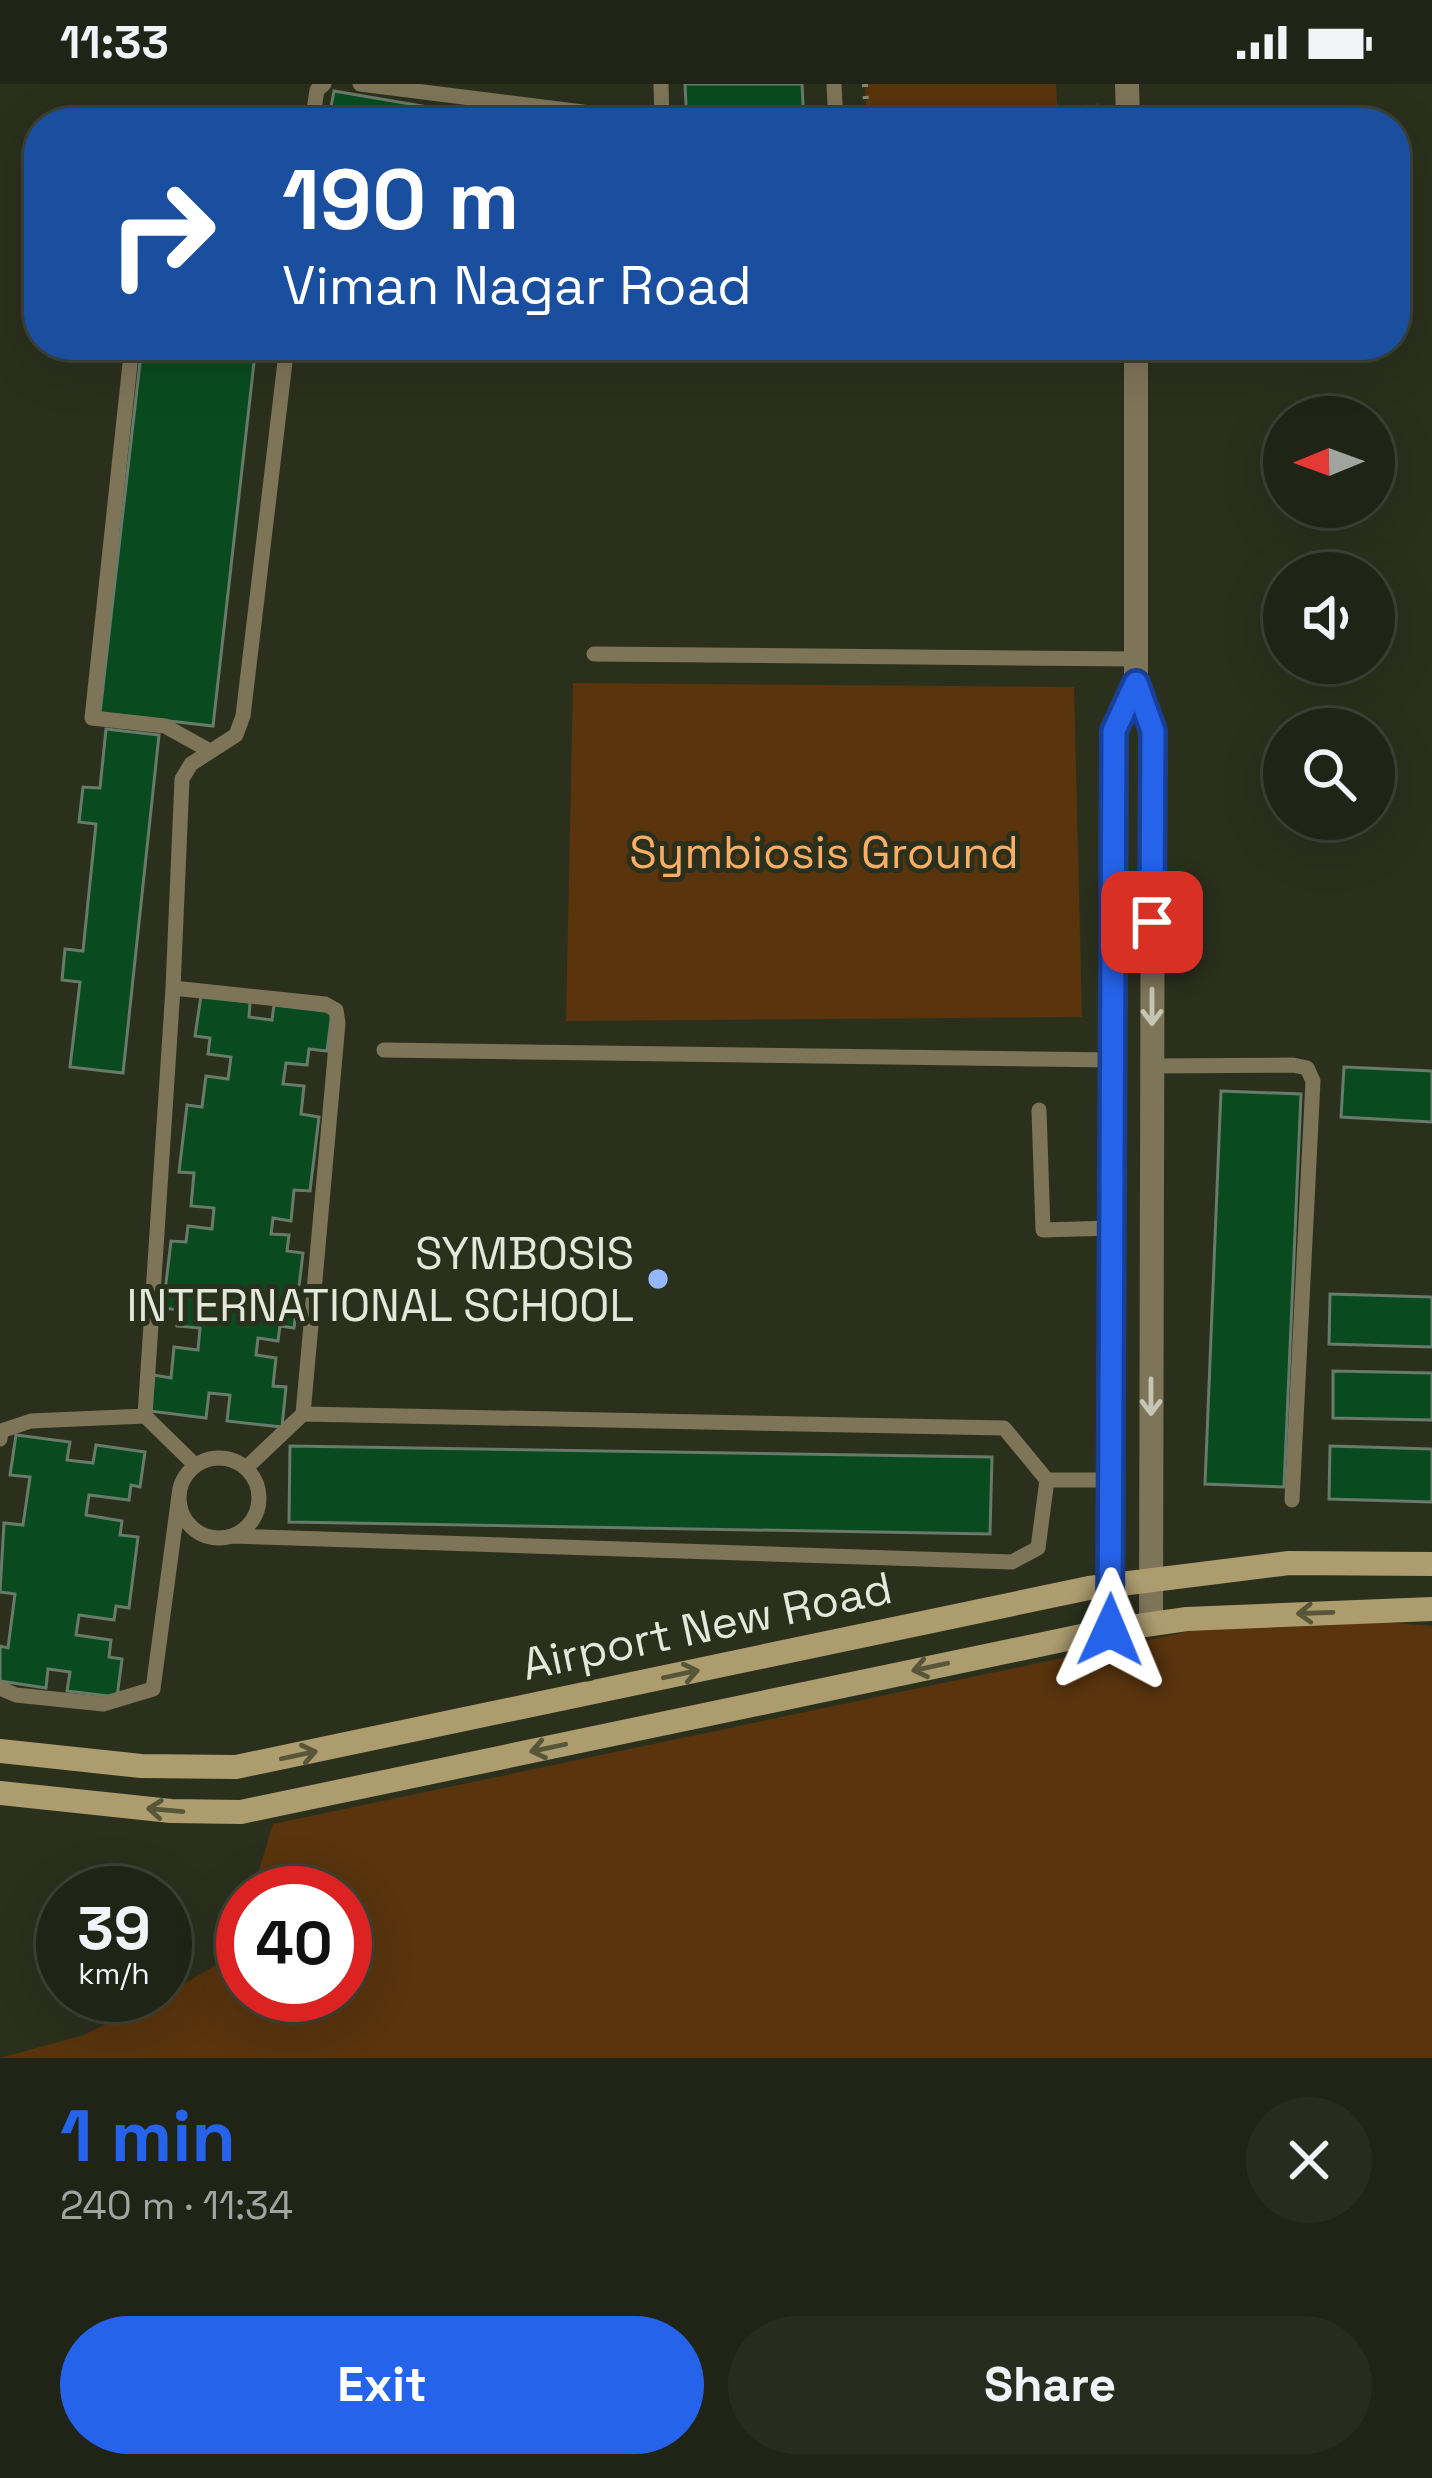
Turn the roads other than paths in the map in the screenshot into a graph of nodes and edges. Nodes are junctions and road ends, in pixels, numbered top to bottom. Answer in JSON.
{"nodes":[{"id":1,"x":360,"y":84,"type":"edge"},
{"id":2,"x":529,"y":108,"type":"edge"},
{"id":3,"x":130,"y":360,"type":"edge"},
{"id":4,"x":285,"y":360,"type":"edge"},
{"id":5,"x":1136,"y":360,"type":"edge"},
{"id":6,"x":594,"y":654,"type":"dead end"},
{"id":7,"x":1136,"y":671,"type":"junction"},
{"id":8,"x":210,"y":751,"type":"junction"},
{"id":9,"x":172,"y":988,"type":"junction"},
{"id":10,"x":384,"y":1050,"type":"dead end"},
{"id":11,"x":1113,"y":1060,"type":"junction"},
{"id":12,"x":1152,"y":1066,"type":"junction"},
{"id":13,"x":1039,"y":1110,"type":"dead end"},
{"id":14,"x":1112,"y":1228,"type":"junction"},
{"id":15,"x":303,"y":1414,"type":"junction"},
{"id":16,"x":145,"y":1415,"type":"junction"},
{"id":17,"x":0,"y":1439,"type":"edge"},
{"id":18,"x":195,"y":1465,"type":"junction"},
{"id":19,"x":247,"y":1468,"type":"junction"},
{"id":20,"x":1047,"y":1480,"type":"junction"},
{"id":21,"x":1111,"y":1480,"type":"junction"},
{"id":22,"x":180,"y":1489,"type":"junction"},
{"id":23,"x":1292,"y":1500,"type":"dead end"},
{"id":24,"x":231,"y":1537,"type":"junction"},
{"id":25,"x":1432,"y":1564,"type":"edge"},
{"id":26,"x":1150,"y":1579,"type":"junction"},
{"id":27,"x":1111,"y":1585,"type":"junction"},
{"id":28,"x":1432,"y":1609,"type":"edge"},
{"id":29,"x":1150,"y":1624,"type":"junction"},
{"id":30,"x":1110,"y":1630,"type":"junction"},
{"id":31,"x":0,"y":1688,"type":"edge"},
{"id":32,"x":0,"y":1751,"type":"edge"},
{"id":33,"x":0,"y":1793,"type":"edge"}],
"edges":[{"from":1,"to":2,"type":"lane"},
{"from":3,"to":8,"type":"lane"},
{"from":4,"to":8,"type":"lane"},
{"from":5,"to":7,"type":"street"},
{"from":6,"to":7,"type":"lane"},
{"from":7,"to":11,"type":"street"},
{"from":7,"to":12,"type":"street","one_way":true},
{"from":8,"to":9,"type":"lane"},
{"from":9,"to":15,"type":"lane"},
{"from":9,"to":16,"type":"lane"},
{"from":10,"to":11,"type":"lane"},
{"from":11,"to":14,"type":"street"},
{"from":12,"to":23,"type":"lane"},
{"from":12,"to":26,"type":"street","one_way":true},
{"from":13,"to":14,"type":"lane"},
{"from":14,"to":21,"type":"street"},
{"from":15,"to":19,"type":"lane"},
{"from":15,"to":20,"type":"lane"},
{"from":16,"to":17,"type":"lane"},
{"from":16,"to":18,"type":"lane"},
{"from":18,"to":19,"type":"lane"},
{"from":18,"to":22,"type":"lane"},
{"from":19,"to":24,"type":"lane"},
{"from":20,"to":21,"type":"lane"},
{"from":20,"to":24,"type":"lane"},
{"from":21,"to":27,"type":"street"},
{"from":22,"to":24,"type":"lane"},
{"from":22,"to":31,"type":"lane"},
{"from":25,"to":26,"type":"main road","name":"Airport New Road"},
{"from":26,"to":27,"type":"main road","name":"Airport New Road"},
{"from":26,"to":29,"type":"street"},
{"from":27,"to":30,"type":"street"},
{"from":32,"to":27,"type":"main road","name":"Airport New Road","one_way":true},
{"from":28,"to":29,"type":"main road","name":"Airport New Road","one_way":true},
{"from":29,"to":30,"type":"main road","name":"Airport New Road"},
{"from":30,"to":33,"type":"main road","name":"Airport New Road","one_way":true}]}
